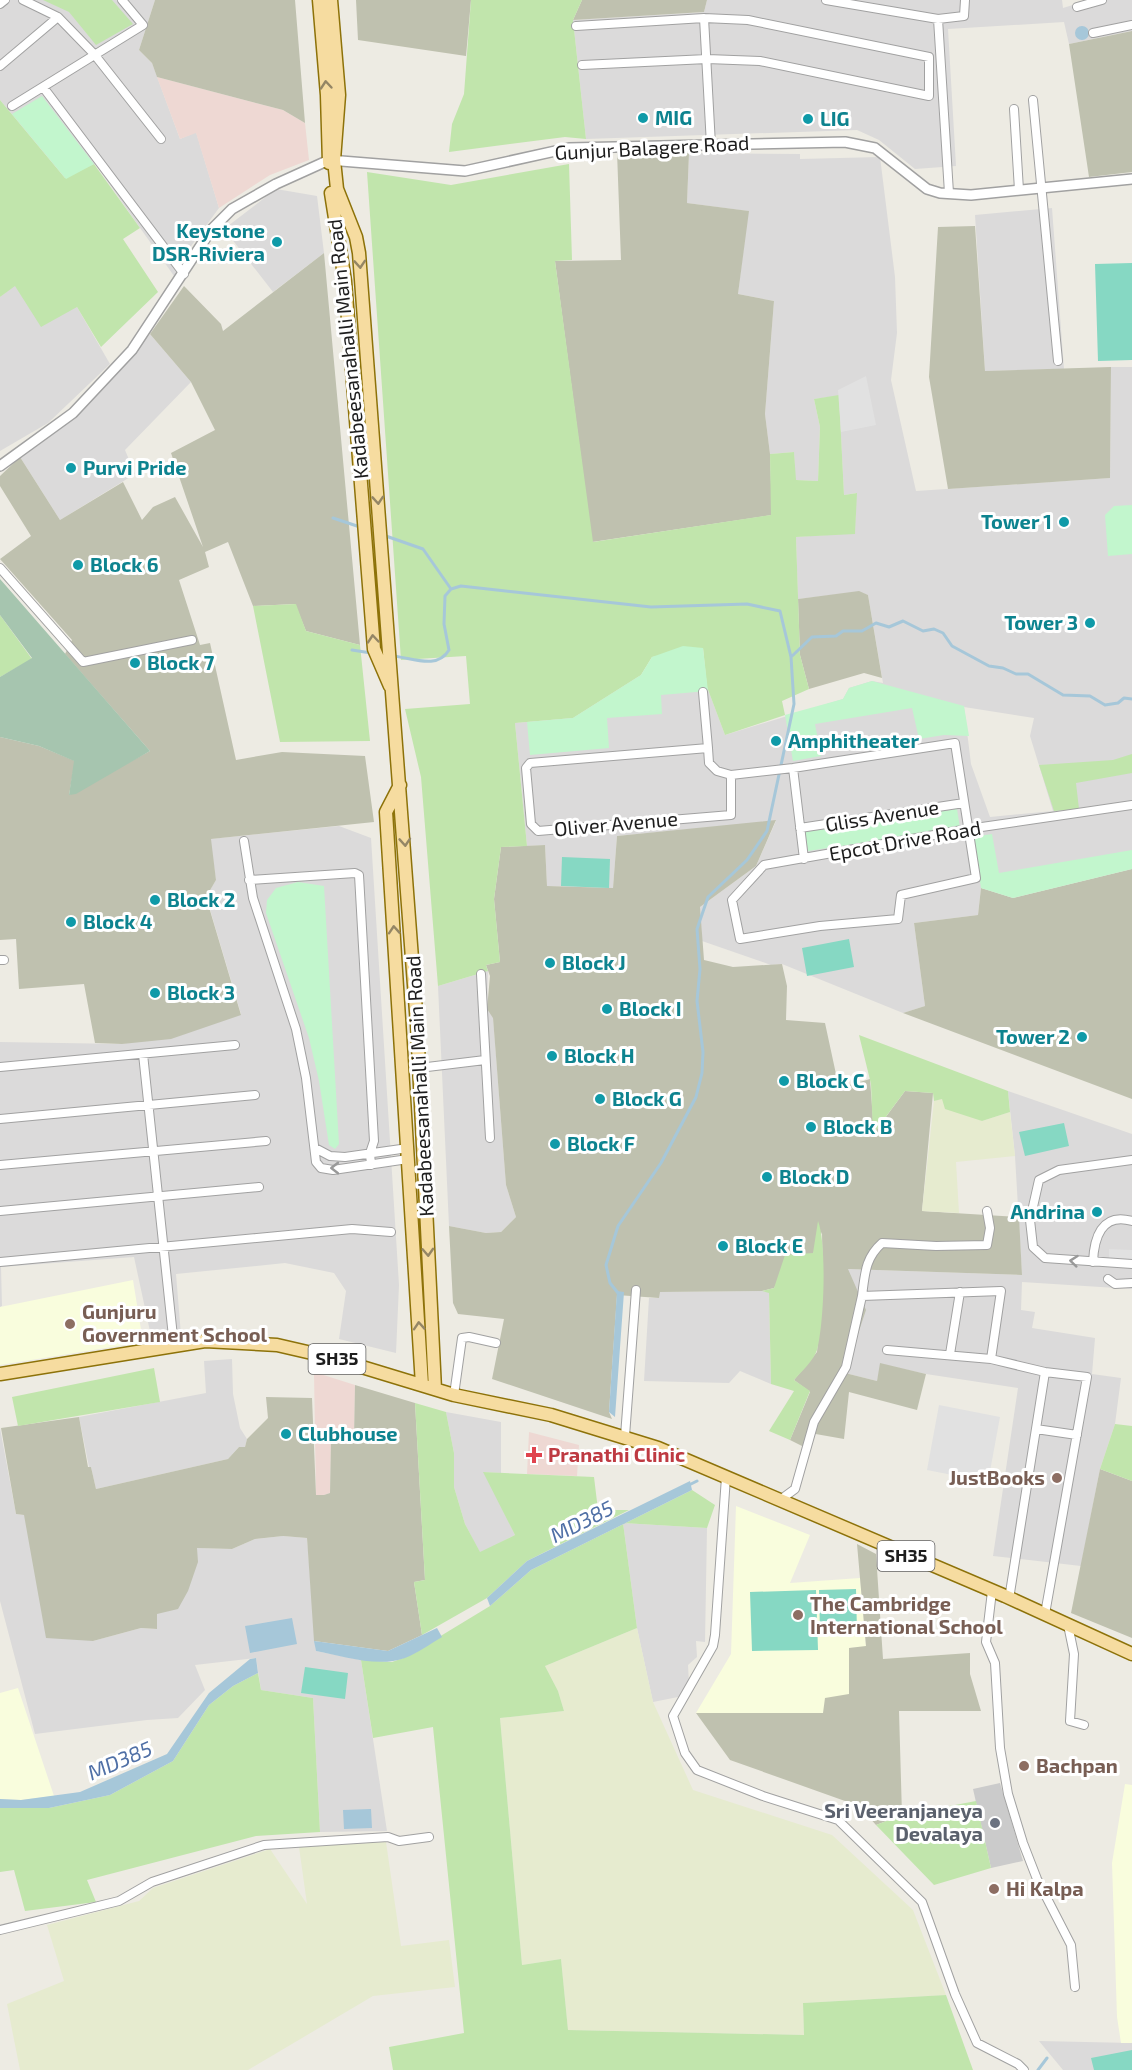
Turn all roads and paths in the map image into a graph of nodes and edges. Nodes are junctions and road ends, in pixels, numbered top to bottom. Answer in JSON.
{"nodes":[{"id":1,"x":5,"y":0,"type":"edge"},
{"id":2,"x":23,"y":0,"type":"edge"},
{"id":3,"x":122,"y":0,"type":"edge"},
{"id":4,"x":319,"y":0,"type":"edge"},
{"id":5,"x":332,"y":0,"type":"edge"},
{"id":6,"x":826,"y":0,"type":"edge"},
{"id":7,"x":965,"y":0,"type":"edge"},
{"id":8,"x":1102,"y":0,"type":"edge"},
{"id":9,"x":0,"y":4,"type":"edge"},
{"id":10,"x":1077,"y":7,"type":"dead end"},
{"id":11,"x":58,"y":17,"type":"junction"},
{"id":12,"x":704,"y":18,"type":"junction"},
{"id":13,"x":938,"y":19,"type":"junction"},
{"id":14,"x":1132,"y":25,"type":"edge"},
{"id":15,"x":576,"y":26,"type":"dead end"},
{"id":16,"x":1093,"y":33,"type":"dead end"},
{"id":17,"x":94,"y":54,"type":"junction"},
{"id":18,"x":707,"y":59,"type":"junction"},
{"id":19,"x":582,"y":65,"type":"dead end"},
{"id":20,"x":0,"y":66,"type":"edge"},
{"id":21,"x":43,"y":87,"type":"junction"},
{"id":22,"x":1032,"y":100,"type":"dead end"},
{"id":23,"x":12,"y":106,"type":"dead end"},
{"id":24,"x":1014,"y":109,"type":"dead end"},
{"id":25,"x":161,"y":139,"type":"dead end"},
{"id":26,"x":711,"y":145,"type":"junction"},
{"id":27,"x":332,"y":160,"type":"junction"},
{"id":28,"x":1132,"y":179,"type":"edge"},
{"id":29,"x":1041,"y":188,"type":"junction"},
{"id":30,"x":1019,"y":190,"type":"junction"},
{"id":31,"x":949,"y":193,"type":"junction"},
{"id":32,"x":183,"y":274,"type":"junction"},
{"id":33,"x":1058,"y":361,"type":"dead end"},
{"id":34,"x":0,"y":466,"type":"edge"},
{"id":35,"x":0,"y":568,"type":"edge"},
{"id":36,"x":192,"y":640,"type":"dead end"},
{"id":37,"x":703,"y":692,"type":"dead end"},
{"id":38,"x":394,"y":693,"type":"junction"},
{"id":39,"x":708,"y":748,"type":"junction"},
{"id":40,"x":793,"y":768,"type":"junction"},
{"id":41,"x":730,"y":775,"type":"junction"},
{"id":42,"x":400,"y":784,"type":"junction"},
{"id":43,"x":964,"y":803,"type":"junction"},
{"id":44,"x":1132,"y":805,"type":"edge"},
{"id":45,"x":800,"y":828,"type":"junction"},
{"id":46,"x":968,"y":830,"type":"junction"},
{"id":47,"x":244,"y":841,"type":"dead end"},
{"id":48,"x":804,"y":859,"type":"junction"},
{"id":49,"x":249,"y":880,"type":"junction"},
{"id":50,"x":481,"y":974,"type":"dead end"},
{"id":51,"x":235,"y":1045,"type":"dead end"},
{"id":52,"x":143,"y":1054,"type":"junction"},
{"id":53,"x":485,"y":1060,"type":"junction"},
{"id":54,"x":0,"y":1067,"type":"edge"},
{"id":55,"x":419,"y":1068,"type":"junction"},
{"id":56,"x":255,"y":1095,"type":"dead end"},
{"id":57,"x":148,"y":1104,"type":"junction"},
{"id":58,"x":0,"y":1119,"type":"edge"},
{"id":59,"x":490,"y":1138,"type":"dead end"},
{"id":60,"x":266,"y":1141,"type":"dead end"},
{"id":61,"x":315,"y":1148,"type":"junction"},
{"id":62,"x":153,"y":1151,"type":"junction"},
{"id":63,"x":370,"y":1153,"type":"junction"},
{"id":64,"x":408,"y":1153,"type":"junction"},
{"id":65,"x":1132,"y":1160,"type":"edge"},
{"id":66,"x":0,"y":1165,"type":"edge"},
{"id":67,"x":371,"y":1165,"type":"junction"},
{"id":68,"x":260,"y":1187,"type":"dead end"},
{"id":69,"x":158,"y":1195,"type":"junction"},
{"id":70,"x":0,"y":1211,"type":"edge"},
{"id":71,"x":987,"y":1211,"type":"dead end"},
{"id":72,"x":1132,"y":1221,"type":"edge"},
{"id":73,"x":391,"y":1232,"type":"dead end"},
{"id":74,"x":164,"y":1247,"type":"junction"},
{"id":75,"x":0,"y":1262,"type":"edge"},
{"id":76,"x":1093,"y":1263,"type":"junction"},
{"id":77,"x":1132,"y":1264,"type":"edge"},
{"id":78,"x":1108,"y":1279,"type":"dead end"},
{"id":79,"x":1132,"y":1283,"type":"edge"},
{"id":80,"x":636,"y":1290,"type":"dead end"},
{"id":81,"x":960,"y":1292,"type":"junction"},
{"id":82,"x":862,"y":1296,"type":"junction"},
{"id":83,"x":496,"y":1343,"type":"dead end"},
{"id":84,"x":174,"y":1346,"type":"junction"},
{"id":85,"x":887,"y":1350,"type":"dead end"},
{"id":86,"x":950,"y":1354,"type":"junction"},
{"id":87,"x":991,"y":1359,"type":"junction"},
{"id":88,"x":1044,"y":1372,"type":"junction"},
{"id":89,"x":0,"y":1374,"type":"edge"},
{"id":90,"x":422,"y":1385,"type":"junction"},
{"id":91,"x":435,"y":1389,"type":"junction"},
{"id":92,"x":454,"y":1395,"type":"junction"},
{"id":93,"x":1036,"y":1429,"type":"junction"},
{"id":94,"x":1077,"y":1434,"type":"junction"},
{"id":95,"x":625,"y":1436,"type":"junction"},
{"id":96,"x":726,"y":1477,"type":"junction"},
{"id":97,"x":780,"y":1500,"type":"junction"},
{"id":98,"x":992,"y":1591,"type":"junction"},
{"id":99,"x":1009,"y":1599,"type":"junction"},
{"id":100,"x":1045,"y":1614,"type":"junction"},
{"id":101,"x":1068,"y":1625,"type":"junction"},
{"id":102,"x":1132,"y":1653,"type":"edge"},
{"id":103,"x":1084,"y":1725,"type":"dead end"},
{"id":104,"x":429,"y":1837,"type":"dead end"},
{"id":105,"x":0,"y":1930,"type":"edge"},
{"id":106,"x":1076,"y":1987,"type":"dead end"},
{"id":107,"x":1024,"y":2070,"type":"edge"}],
"edges":[{"from":1,"to":9,"type":"street"},
{"from":2,"to":11,"type":"street"},
{"from":3,"to":17,"type":"street"},
{"from":27,"to":4,"type":"main road","name":"Kadabeesanahalli Main Road","one_way":true},
{"from":5,"to":27,"type":"main road","name":"Kadabeesanahalli Main Road"},
{"from":6,"to":13,"type":"street"},
{"from":7,"to":13,"type":"street"},
{"from":8,"to":10,"type":"street"},
{"from":11,"to":17,"type":"street"},
{"from":11,"to":20,"type":"street"},
{"from":12,"to":15,"type":"street"},
{"from":12,"to":18,"type":"street"},
{"from":12,"to":18,"type":"street"},
{"from":13,"to":31,"type":"street"},
{"from":14,"to":16,"type":"street"},
{"from":17,"to":21,"type":"street"},
{"from":17,"to":25,"type":"street"},
{"from":18,"to":19,"type":"street"},
{"from":18,"to":26,"type":"street"},
{"from":21,"to":23,"type":"street"},
{"from":21,"to":32,"type":"street"},
{"from":22,"to":29,"type":"street"},
{"from":24,"to":30,"type":"street"},
{"from":26,"to":27,"type":"street","name":"Gunjur Balagere Road"},
{"from":26,"to":31,"type":"street","name":"Gunjur Balagere Road"},
{"from":27,"to":32,"type":"street","name":"Gunjur Balagere Road"},
{"from":27,"to":38,"type":"main road","name":"Kadabeesanahalli Main Road","one_way":true},
{"from":38,"to":27,"type":"main road","name":"Kadabeesanahalli Main Road","one_way":true},
{"from":28,"to":29,"type":"street","name":"Gunjur Balagere Road"},
{"from":29,"to":30,"type":"street","name":"Gunjur Balagere Road"},
{"from":29,"to":33,"type":"street"},
{"from":30,"to":31,"type":"street","name":"Gunjur Balagere Road"},
{"from":32,"to":34,"type":"street","name":"Gunjur Balagere Road"},
{"from":35,"to":36,"type":"street"},
{"from":37,"to":39,"type":"street"},
{"from":38,"to":42,"type":"main road","name":"Kadabeesanahalli Main Road"},
{"from":39,"to":41,"type":"street"},
{"from":39,"to":41,"type":"street","name":"Oliver Avenue"},
{"from":40,"to":41,"type":"street"},
{"from":40,"to":43,"type":"street"},
{"from":40,"to":45,"type":"street"},
{"from":42,"to":55,"type":"main road","name":"Kadabeesanahalli Main Road","one_way":true},
{"from":64,"to":42,"type":"main road","name":"Kadabeesanahalli Main Road","one_way":true},
{"from":43,"to":45,"type":"street","name":"Gliss Avenue"},
{"from":43,"to":46,"type":"street"},
{"from":44,"to":46,"type":"street","name":"Epcot Drive Road"},
{"from":45,"to":48,"type":"street"},
{"from":46,"to":48,"type":"street","name":"Epcot Drive Road"},
{"from":46,"to":48,"type":"street","name":"Epcot Drive Road"},
{"from":47,"to":49,"type":"street"},
{"from":49,"to":61,"type":"street"},
{"from":49,"to":63,"type":"street"},
{"from":50,"to":53,"type":"street"},
{"from":51,"to":52,"type":"street"},
{"from":52,"to":54,"type":"street"},
{"from":52,"to":57,"type":"street"},
{"from":53,"to":55,"type":"street"},
{"from":53,"to":59,"type":"street"},
{"from":55,"to":91,"type":"main road","name":"Kadabeesanahalli Main Road","one_way":true},
{"from":56,"to":57,"type":"street"},
{"from":57,"to":58,"type":"street"},
{"from":57,"to":62,"type":"street"},
{"from":60,"to":62,"type":"street"},
{"from":61,"to":63,"type":"street"},
{"from":67,"to":61,"type":"street","one_way":true},
{"from":62,"to":66,"type":"street"},
{"from":62,"to":69,"type":"street"},
{"from":63,"to":64,"type":"street"},
{"from":63,"to":67,"type":"street"},
{"from":64,"to":67,"type":"street"},
{"from":90,"to":64,"type":"main road","name":"Kadabeesanahalli Main Road","one_way":true},
{"from":76,"to":65,"type":"street","one_way":true},
{"from":68,"to":69,"type":"street"},
{"from":69,"to":70,"type":"street"},
{"from":69,"to":74,"type":"street"},
{"from":71,"to":82,"type":"street"},
{"from":72,"to":76,"type":"street"},
{"from":73,"to":74,"type":"street"},
{"from":74,"to":75,"type":"street"},
{"from":74,"to":84,"type":"street"},
{"from":76,"to":77,"type":"street"},
{"from":78,"to":79,"type":"street"},
{"from":80,"to":95,"type":"street"},
{"from":81,"to":82,"type":"street"},
{"from":81,"to":86,"type":"street"},
{"from":81,"to":87,"type":"street"},
{"from":82,"to":97,"type":"street"},
{"from":83,"to":92,"type":"street"},
{"from":84,"to":89,"type":"main road","number":"SH35"},
{"from":84,"to":90,"type":"main road","number":"SH35"},
{"from":85,"to":86,"type":"street"},
{"from":86,"to":87,"type":"street"},
{"from":87,"to":88,"type":"street"},
{"from":88,"to":93,"type":"street"},
{"from":88,"to":94,"type":"street"},
{"from":90,"to":91,"type":"main road","number":"SH35"},
{"from":91,"to":92,"type":"main road","number":"SH35"},
{"from":92,"to":95,"type":"main road","number":"SH35"},
{"from":93,"to":94,"type":"street"},
{"from":93,"to":99,"type":"street"},
{"from":94,"to":100,"type":"street"},
{"from":95,"to":96,"type":"main road","number":"SH35"},
{"from":96,"to":97,"type":"main road","number":"SH35"},
{"from":96,"to":107,"type":"street"},
{"from":97,"to":98,"type":"main road","number":"SH35"},
{"from":98,"to":99,"type":"main road","number":"SH35"},
{"from":98,"to":106,"type":"street"},
{"from":99,"to":100,"type":"main road","number":"SH35"},
{"from":100,"to":101,"type":"main road","number":"SH35"},
{"from":101,"to":102,"type":"main road","number":"SH35"},
{"from":101,"to":103,"type":"street"},
{"from":104,"to":105,"type":"street"}]}
